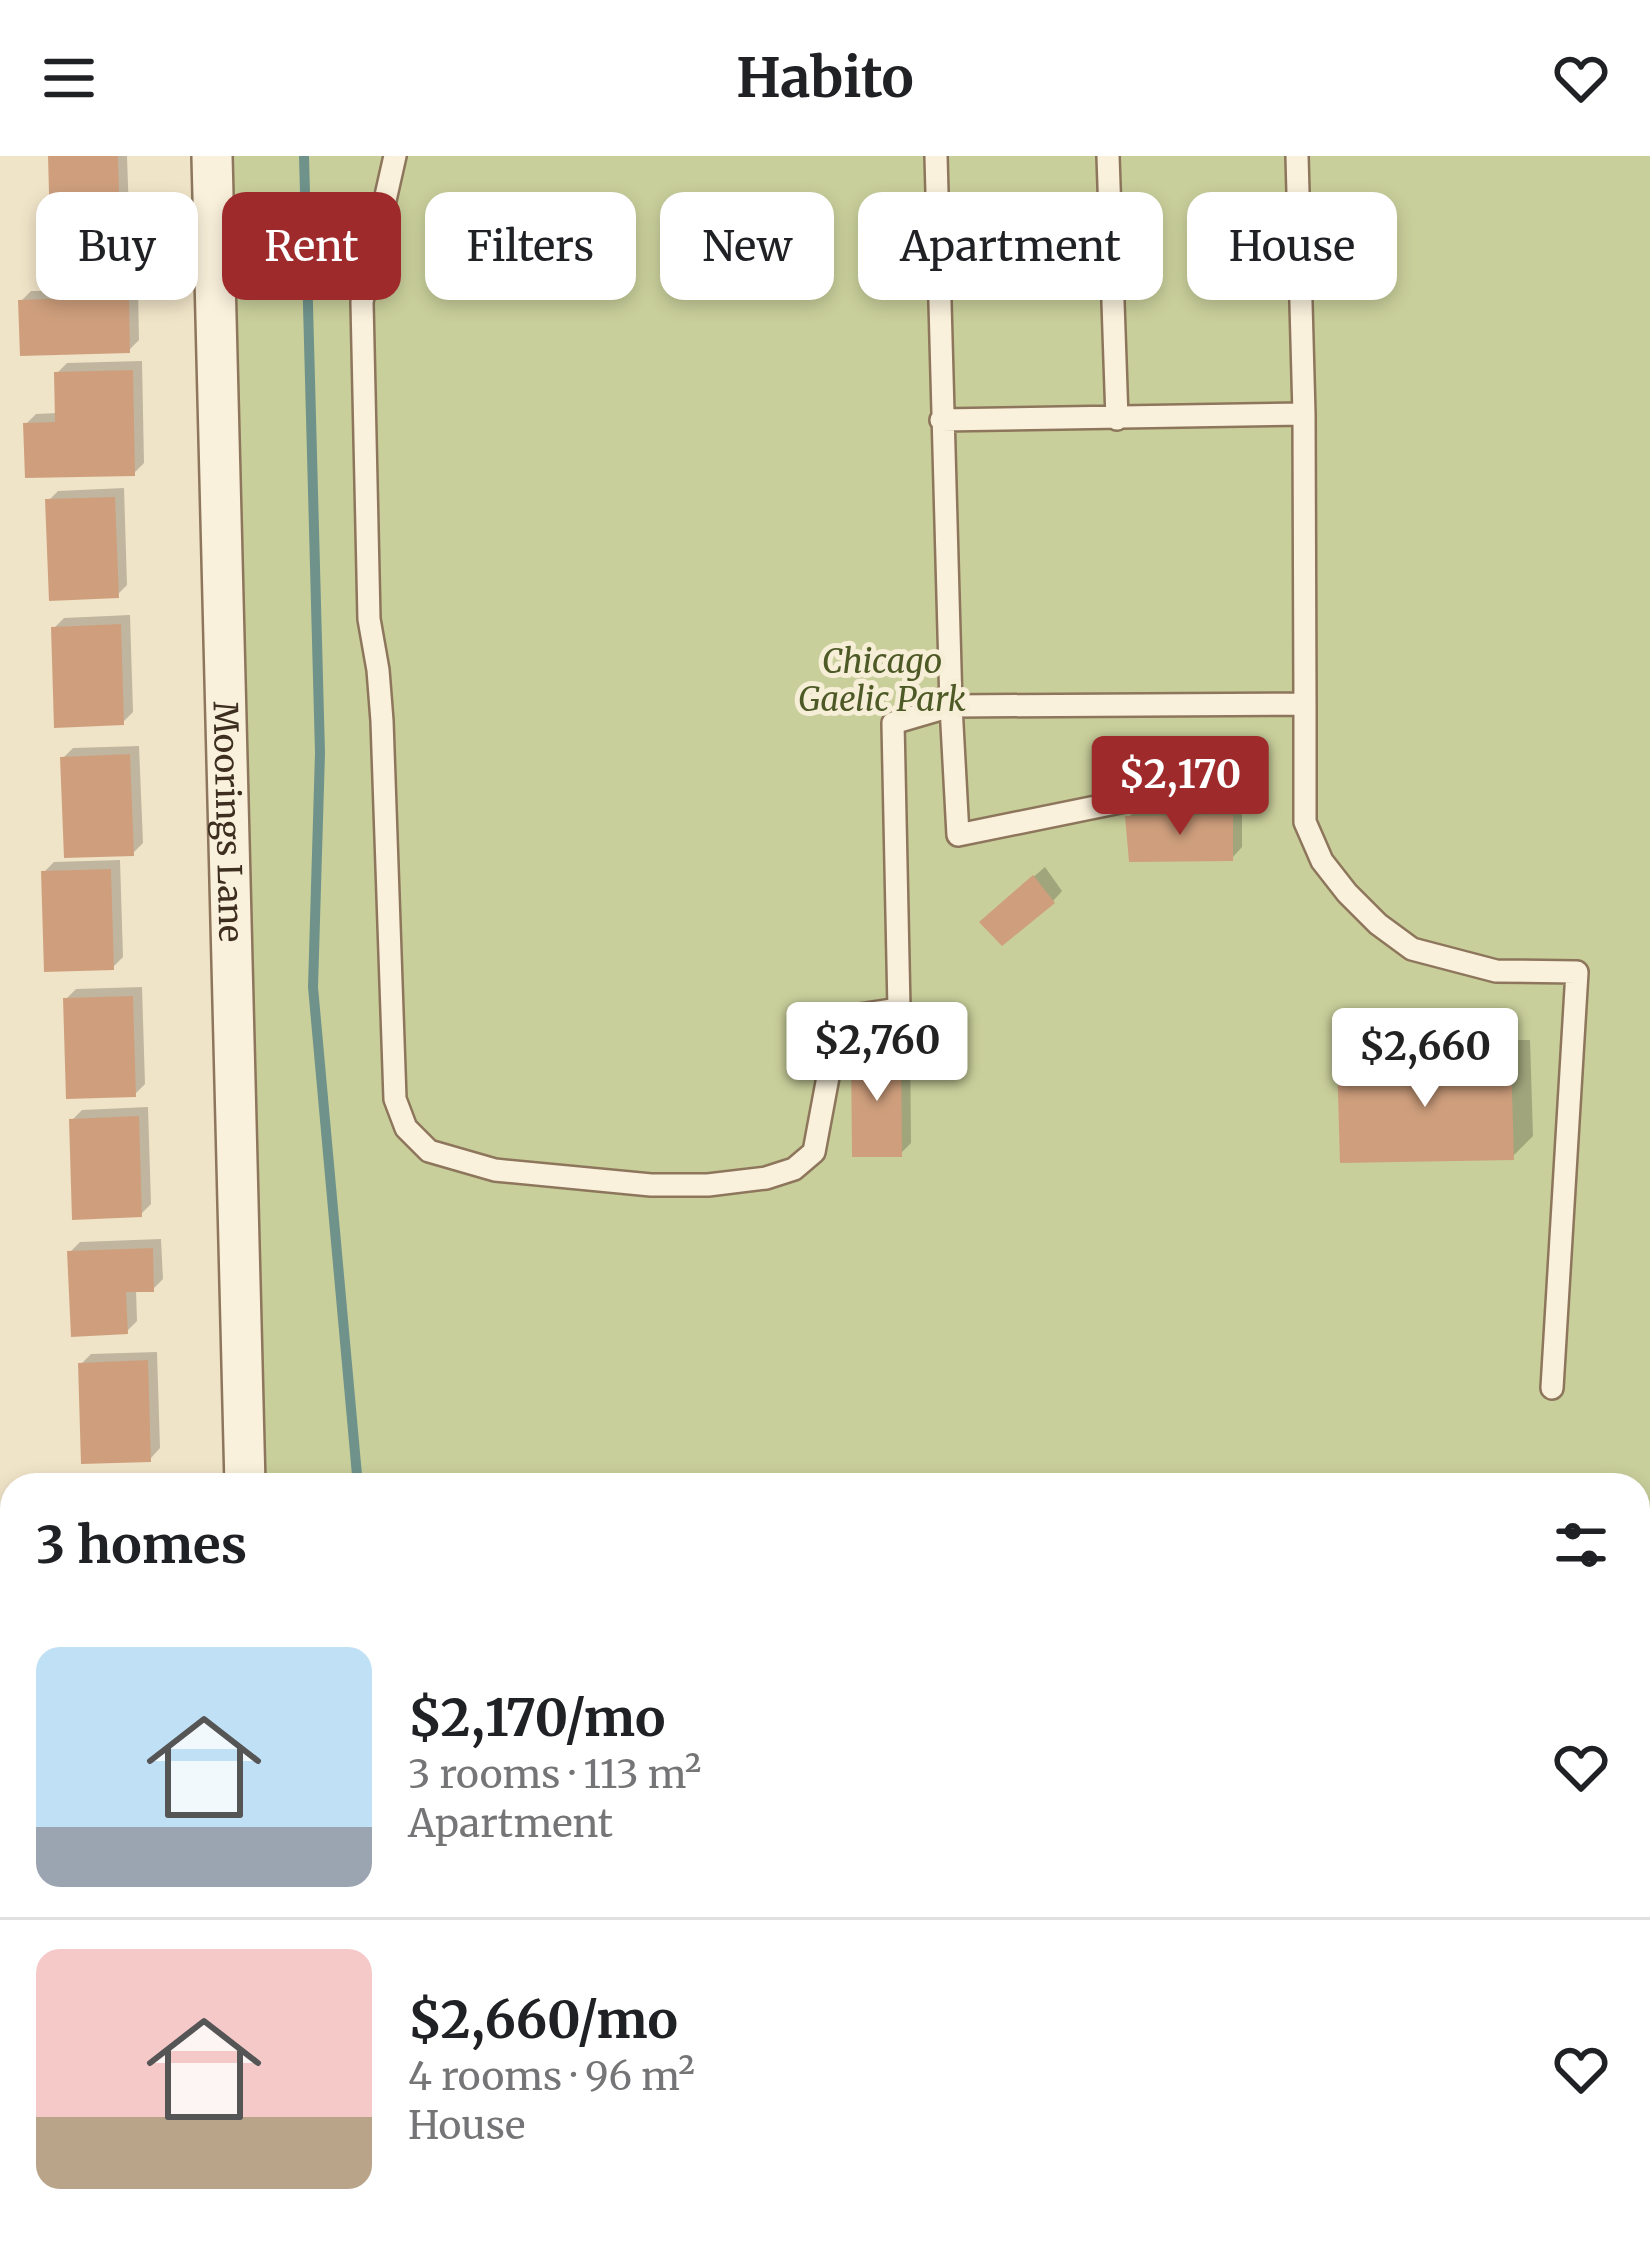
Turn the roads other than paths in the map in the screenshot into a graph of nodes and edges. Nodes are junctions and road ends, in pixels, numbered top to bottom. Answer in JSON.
{"nodes":[{"id":1,"x":212,"y":156,"type":"edge"},
{"id":2,"x":395,"y":156,"type":"edge"},
{"id":3,"x":935,"y":156,"type":"edge"},
{"id":4,"x":1108,"y":156,"type":"edge"},
{"id":5,"x":1298,"y":156,"type":"edge"},
{"id":6,"x":1304,"y":414,"type":"junction"},
{"id":7,"x":1117,"y":418,"type":"junction"},
{"id":8,"x":941,"y":420,"type":"junction"},
{"id":9,"x":1305,"y":704,"type":"junction"},
{"id":10,"x":950,"y":706,"type":"junction"},
{"id":11,"x":1190,"y":788,"type":"dead end"},
{"id":12,"x":1552,"y":1388,"type":"dead end"},
{"id":13,"x":245,"y":1473,"type":"edge"}],
"edges":[{"from":1,"to":13,"type":"street","name":"Moorings Lane"},
{"from":2,"to":10,"type":"lane"},
{"from":3,"to":8,"type":"lane"},
{"from":4,"to":7,"type":"lane"},
{"from":5,"to":6,"type":"lane"},
{"from":6,"to":7,"type":"lane"},
{"from":6,"to":9,"type":"lane"},
{"from":7,"to":8,"type":"lane"},
{"from":8,"to":10,"type":"lane"},
{"from":9,"to":10,"type":"lane"},
{"from":9,"to":12,"type":"lane"},
{"from":10,"to":11,"type":"lane"}]}
